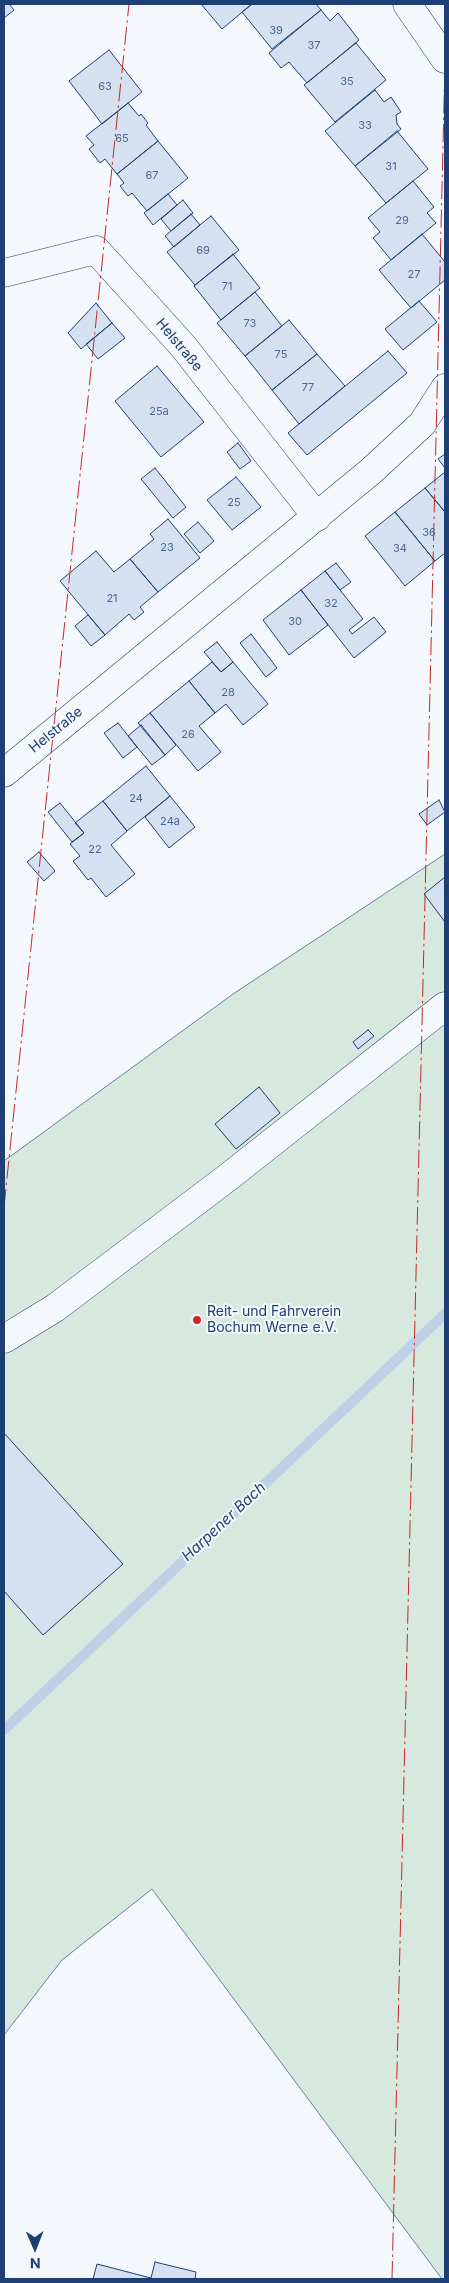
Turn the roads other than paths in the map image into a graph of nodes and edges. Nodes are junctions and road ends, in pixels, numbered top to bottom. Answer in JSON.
{"nodes":[{"id":1,"x":407,"y":4,"type":"edge"},
{"id":2,"x":445,"y":58,"type":"edge"},
{"id":3,"x":4,"y":272,"type":"edge"},
{"id":4,"x":445,"y":388,"type":"edge"},
{"id":5,"x":317,"y":517,"type":"junction"},
{"id":6,"x":4,"y":773,"type":"edge"},
{"id":7,"x":445,"y":1006,"type":"edge"},
{"id":8,"x":4,"y":1339,"type":"edge"}],
"edges":[{"from":1,"to":2,"type":"street"},
{"from":3,"to":5,"type":"street","name":"Helstraße"},
{"from":4,"to":5,"type":"street","name":"Helstraße"},
{"from":5,"to":6,"type":"street","name":"Helstraße"},
{"from":7,"to":8,"type":"street"}]}
